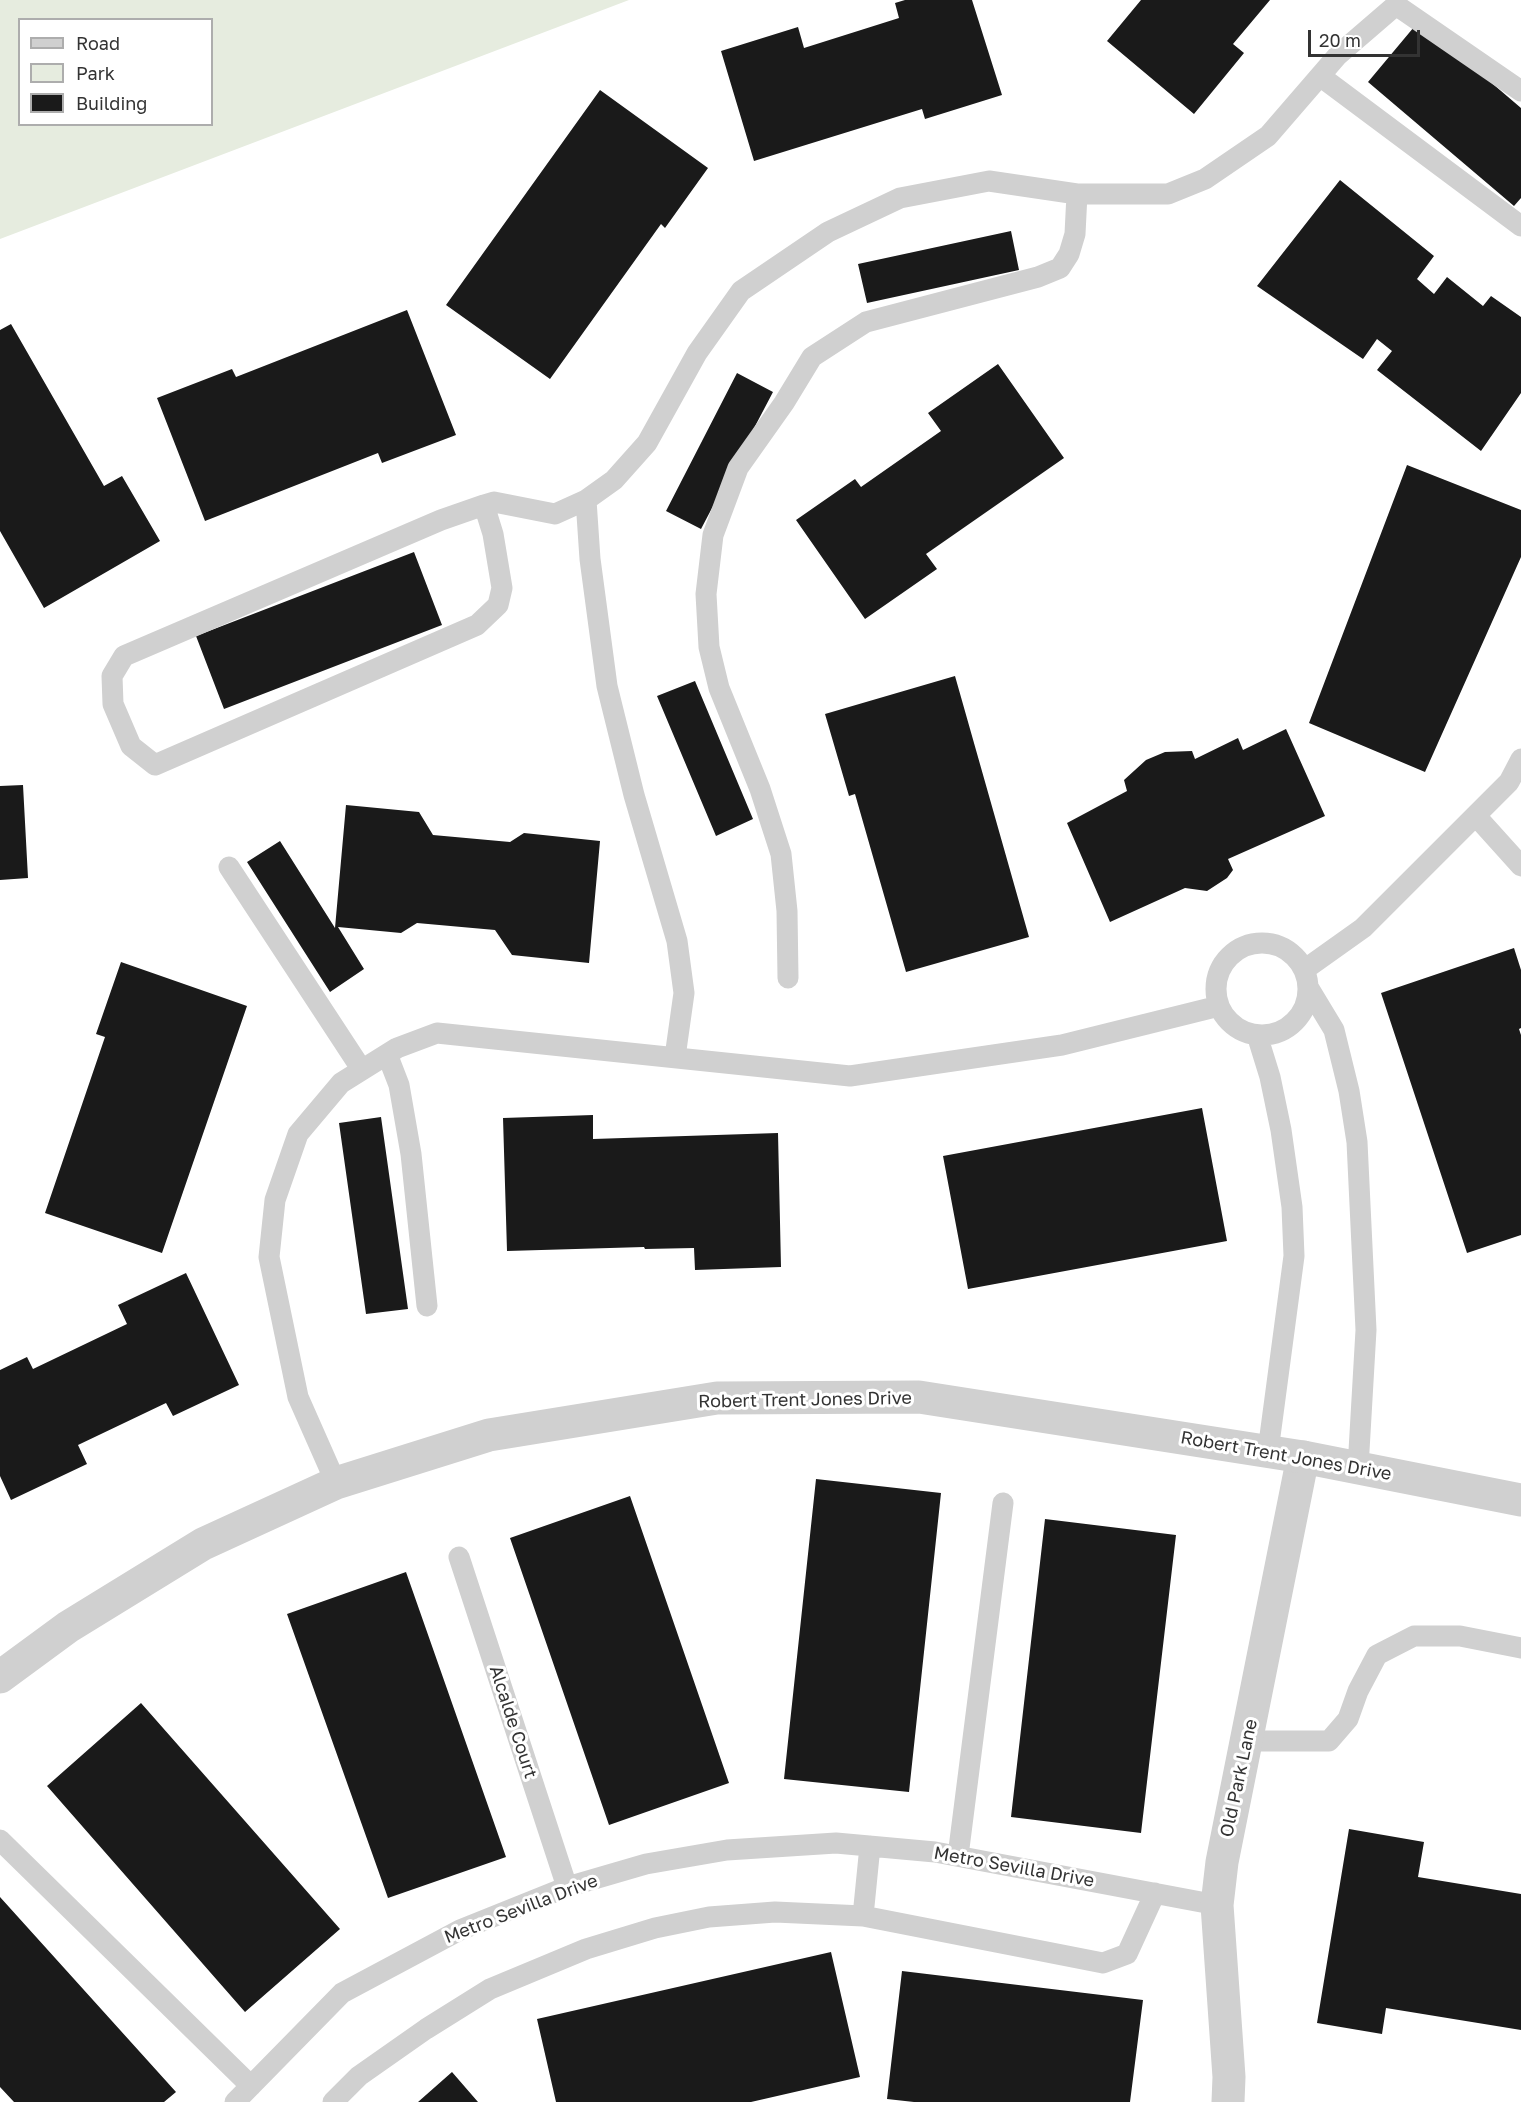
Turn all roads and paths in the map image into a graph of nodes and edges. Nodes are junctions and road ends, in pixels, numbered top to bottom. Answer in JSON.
{"nodes":[{"id":1,"x":1320,"y":76,"type":"junction"},
{"id":2,"x":1521,"y":91,"type":"edge"},
{"id":3,"x":1077,"y":194,"type":"junction"},
{"id":4,"x":1521,"y":225,"type":"edge"},
{"id":5,"x":586,"y":500,"type":"junction"},
{"id":6,"x":484,"y":505,"type":"junction"},
{"id":7,"x":1521,"y":759,"type":"edge"},
{"id":8,"x":1476,"y":816,"type":"junction"},
{"id":9,"x":1521,"y":866,"type":"edge"},
{"id":10,"x":229,"y":867,"type":"dead end"},
{"id":11,"x":788,"y":978,"type":"dead end"},
{"id":12,"x":1306,"y":979,"type":"junction"},
{"id":13,"x":1219,"y":1006,"type":"junction"},
{"id":14,"x":1257,"y":1035,"type":"junction"},
{"id":15,"x":387,"y":1054,"type":"junction"},
{"id":16,"x":675,"y":1057,"type":"junction"},
{"id":17,"x":362,"y":1070,"type":"junction"},
{"id":18,"x":427,"y":1306,"type":"dead end"},
{"id":19,"x":1268,"y":1451,"type":"junction"},
{"id":20,"x":1303,"y":1457,"type":"junction"},
{"id":21,"x":1358,"y":1468,"type":"junction"},
{"id":22,"x":336,"y":1483,"type":"junction"},
{"id":23,"x":1521,"y":1500,"type":"edge"},
{"id":24,"x":1003,"y":1503,"type":"dead end"},
{"id":25,"x":459,"y":1557,"type":"dead end"},
{"id":26,"x":1521,"y":1648,"type":"edge"},
{"id":27,"x":0,"y":1677,"type":"edge"},
{"id":28,"x":1247,"y":1741,"type":"junction"},
{"id":29,"x":0,"y":1840,"type":"edge"},
{"id":30,"x":870,"y":1846,"type":"junction"},
{"id":31,"x":958,"y":1856,"type":"junction"},
{"id":32,"x":567,"y":1887,"type":"junction"},
{"id":33,"x":1155,"y":1893,"type":"junction"},
{"id":34,"x":1217,"y":1905,"type":"junction"},
{"id":35,"x":863,"y":1916,"type":"junction"},
{"id":36,"x":251,"y":2086,"type":"junction"},
{"id":37,"x":235,"y":2102,"type":"edge"},
{"id":38,"x":333,"y":2102,"type":"edge"},
{"id":39,"x":1228,"y":2102,"type":"edge"}],
"edges":[{"from":1,"to":2,"type":"lane"},
{"from":1,"to":3,"type":"lane"},
{"from":1,"to":4,"type":"lane"},
{"from":3,"to":5,"type":"lane"},
{"from":3,"to":11,"type":"lane"},
{"from":5,"to":6,"type":"lane"},
{"from":5,"to":16,"type":"lane"},
{"from":6,"to":6,"type":"lane"},
{"from":7,"to":8,"type":"lane"},
{"from":8,"to":9,"type":"lane"},
{"from":8,"to":12,"type":"lane"},
{"from":10,"to":17,"type":"lane"},
{"from":12,"to":13,"type":"lane"},
{"from":12,"to":14,"type":"lane"},
{"from":12,"to":21,"type":"lane"},
{"from":13,"to":14,"type":"lane"},
{"from":13,"to":16,"type":"lane"},
{"from":14,"to":19,"type":"lane"},
{"from":15,"to":16,"type":"lane"},
{"from":15,"to":17,"type":"lane"},
{"from":15,"to":18,"type":"lane"},
{"from":17,"to":22,"type":"lane"},
{"from":19,"to":20,"type":"street","name":"Robert Trent Jones Drive"},
{"from":19,"to":22,"type":"street","name":"Robert Trent Jones Drive"},
{"from":20,"to":21,"type":"street","name":"Robert Trent Jones Drive"},
{"from":20,"to":28,"type":"street","name":"Old Park Lane"},
{"from":21,"to":23,"type":"street","name":"Robert Trent Jones Drive"},
{"from":22,"to":27,"type":"street","name":"Robert Trent Jones Drive"},
{"from":24,"to":31,"type":"lane"},
{"from":25,"to":32,"type":"lane","name":"Alcalde Court"},
{"from":26,"to":28,"type":"lane"},
{"from":28,"to":34,"type":"street","name":"Old Park Lane"},
{"from":29,"to":36,"type":"lane"},
{"from":30,"to":31,"type":"lane","name":"Metro Sevilla Drive"},
{"from":30,"to":32,"type":"lane","name":"Metro Sevilla Drive"},
{"from":30,"to":35,"type":"lane"},
{"from":31,"to":33,"type":"lane","name":"Metro Sevilla Drive"},
{"from":32,"to":36,"type":"lane","name":"Metro Sevilla Drive"},
{"from":33,"to":34,"type":"lane","name":"Metro Sevilla Drive"},
{"from":33,"to":35,"type":"lane"},
{"from":34,"to":39,"type":"street","name":"Old Park Lane"},
{"from":35,"to":38,"type":"lane"},
{"from":36,"to":37,"type":"lane","name":"Metro Sevilla Drive"}]}
